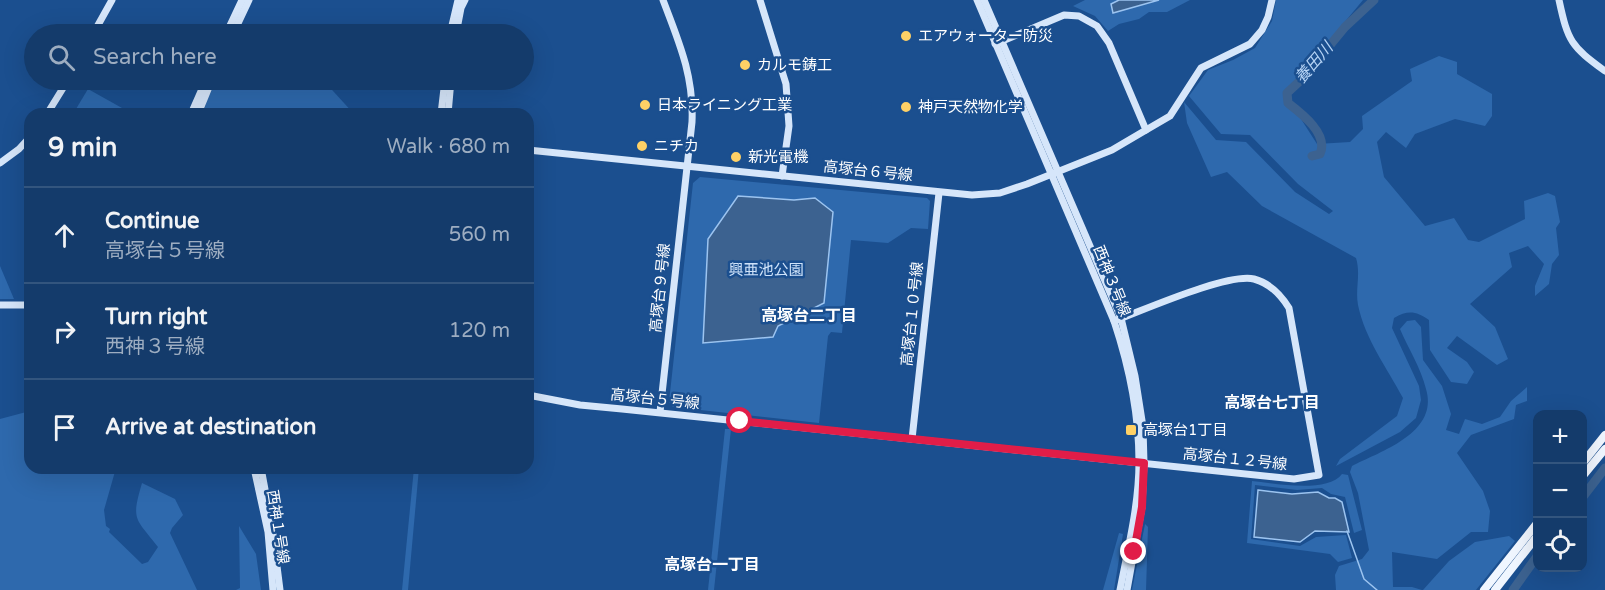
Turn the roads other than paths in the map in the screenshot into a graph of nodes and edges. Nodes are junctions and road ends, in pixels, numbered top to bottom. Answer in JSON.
{"nodes":[{"id":1,"x":112,"y":0,"type":"edge"},
{"id":2,"x":242,"y":0,"type":"edge"},
{"id":3,"x":249,"y":0,"type":"edge"},
{"id":4,"x":458,"y":0,"type":"edge"},
{"id":5,"x":465,"y":0,"type":"edge"},
{"id":6,"x":663,"y":0,"type":"edge"},
{"id":7,"x":760,"y":0,"type":"edge"},
{"id":8,"x":977,"y":0,"type":"edge"},
{"id":9,"x":984,"y":0,"type":"edge"},
{"id":10,"x":1272,"y":0,"type":"edge"},
{"id":11,"x":1559,"y":0,"type":"edge"},
{"id":12,"x":99,"y":24,"type":"edge"},
{"id":13,"x":231,"y":24,"type":"edge"},
{"id":14,"x":238,"y":24,"type":"edge"},
{"id":15,"x":452,"y":24,"type":"edge"},
{"id":16,"x":458,"y":24,"type":"edge"},
{"id":17,"x":998,"y":42,"type":"junction"},
{"id":18,"x":1605,"y":71,"type":"edge"},
{"id":19,"x":62,"y":90,"type":"edge"},
{"id":20,"x":201,"y":90,"type":"edge"},
{"id":21,"x":208,"y":90,"type":"edge"},
{"id":22,"x":444,"y":90,"type":"edge"},
{"id":23,"x":450,"y":90,"type":"edge"},
{"id":24,"x":51,"y":108,"type":"edge"},
{"id":25,"x":193,"y":108,"type":"edge"},
{"id":26,"x":200,"y":108,"type":"edge"},
{"id":27,"x":442,"y":108,"type":"edge"},
{"id":28,"x":449,"y":108,"type":"edge"},
{"id":29,"x":1146,"y":130,"type":"junction"},
{"id":30,"x":24,"y":144,"type":"edge"},
{"id":31,"x":534,"y":151,"type":"edge"},
{"id":32,"x":0,"y":163,"type":"edge"},
{"id":33,"x":686,"y":167,"type":"junction"},
{"id":34,"x":1055,"y":173,"type":"junction"},
{"id":35,"x":782,"y":176,"type":"junction"},
{"id":36,"x":939,"y":193,"type":"junction"},
{"id":37,"x":0,"y":305,"type":"edge"},
{"id":38,"x":24,"y":305,"type":"edge"},
{"id":39,"x":1117,"y":320,"type":"junction"},
{"id":40,"x":534,"y":396,"type":"edge"},
{"id":41,"x":660,"y":412,"type":"junction"},
{"id":42,"x":1605,"y":435,"type":"edge"},
{"id":43,"x":912,"y":439,"type":"junction"},
{"id":44,"x":1605,"y":449,"type":"edge"},
{"id":45,"x":1587,"y":458,"type":"edge"},
{"id":46,"x":1142,"y":463,"type":"junction"},
{"id":47,"x":1587,"y":471,"type":"edge"},
{"id":48,"x":255,"y":474,"type":"edge"},
{"id":49,"x":262,"y":474,"type":"edge"},
{"id":50,"x":1533,"y":528,"type":"edge"},
{"id":51,"x":1533,"y":541,"type":"edge"},
{"id":52,"x":273,"y":590,"type":"edge"},
{"id":53,"x":280,"y":590,"type":"edge"},
{"id":54,"x":1120,"y":590,"type":"edge"},
{"id":55,"x":1127,"y":590,"type":"edge"},
{"id":56,"x":1484,"y":590,"type":"edge"},
{"id":57,"x":1495,"y":590,"type":"edge"}],
"edges":[{"from":1,"to":12,"type":"street"},
{"from":2,"to":13,"type":"street"},
{"from":3,"to":14,"type":"street"},
{"from":4,"to":15,"type":"street"},
{"from":5,"to":16,"type":"street"},
{"from":6,"to":33,"type":"street","name":"高塚台９号線"},
{"from":7,"to":35,"type":"street"},
{"from":8,"to":17,"type":"street","name":"西神３号線"},
{"from":9,"to":17,"type":"street","name":"西神３号線"},
{"from":10,"to":29,"type":"street","name":"高塚台６号線"},
{"from":11,"to":18,"type":"street"},
{"from":17,"to":29,"type":"street"},
{"from":17,"to":34,"type":"street","name":"西神３号線"},
{"from":19,"to":24,"type":"street"},
{"from":20,"to":25,"type":"street"},
{"from":21,"to":26,"type":"street"},
{"from":22,"to":27,"type":"street"},
{"from":23,"to":28,"type":"street"},
{"from":29,"to":34,"type":"street","name":"高塚台６号線"},
{"from":30,"to":32,"type":"street"},
{"from":31,"to":33,"type":"street","name":"高塚台６号線"},
{"from":33,"to":35,"type":"street","name":"高塚台６号線"},
{"from":33,"to":41,"type":"street","name":"高塚台９号線"},
{"from":34,"to":36,"type":"street","name":"高塚台６号線"},
{"from":34,"to":39,"type":"street","name":"西神３号線"},
{"from":35,"to":36,"type":"street","name":"高塚台６号線"},
{"from":36,"to":43,"type":"street","name":"高塚台１０号線"},
{"from":37,"to":38,"type":"street"},
{"from":39,"to":46,"type":"street","name":"西神３号線"},
{"from":39,"to":46,"type":"street","name":"高塚台１２号線"},
{"from":40,"to":41,"type":"street","name":"高塚台５号線"},
{"from":41,"to":43,"type":"street","name":"高塚台５号線"},
{"from":42,"to":45,"type":"main road"},
{"from":43,"to":46,"type":"street","name":"高塚台５号線"},
{"from":44,"to":47,"type":"main road"},
{"from":46,"to":54,"type":"street","name":"西神３号線"},
{"from":46,"to":55,"type":"street","name":"西神３号線"},
{"from":48,"to":52,"type":"street","name":"西神１号線"},
{"from":49,"to":53,"type":"street","name":"西神１号線"},
{"from":50,"to":56,"type":"main road"},
{"from":51,"to":57,"type":"main road"}]}
